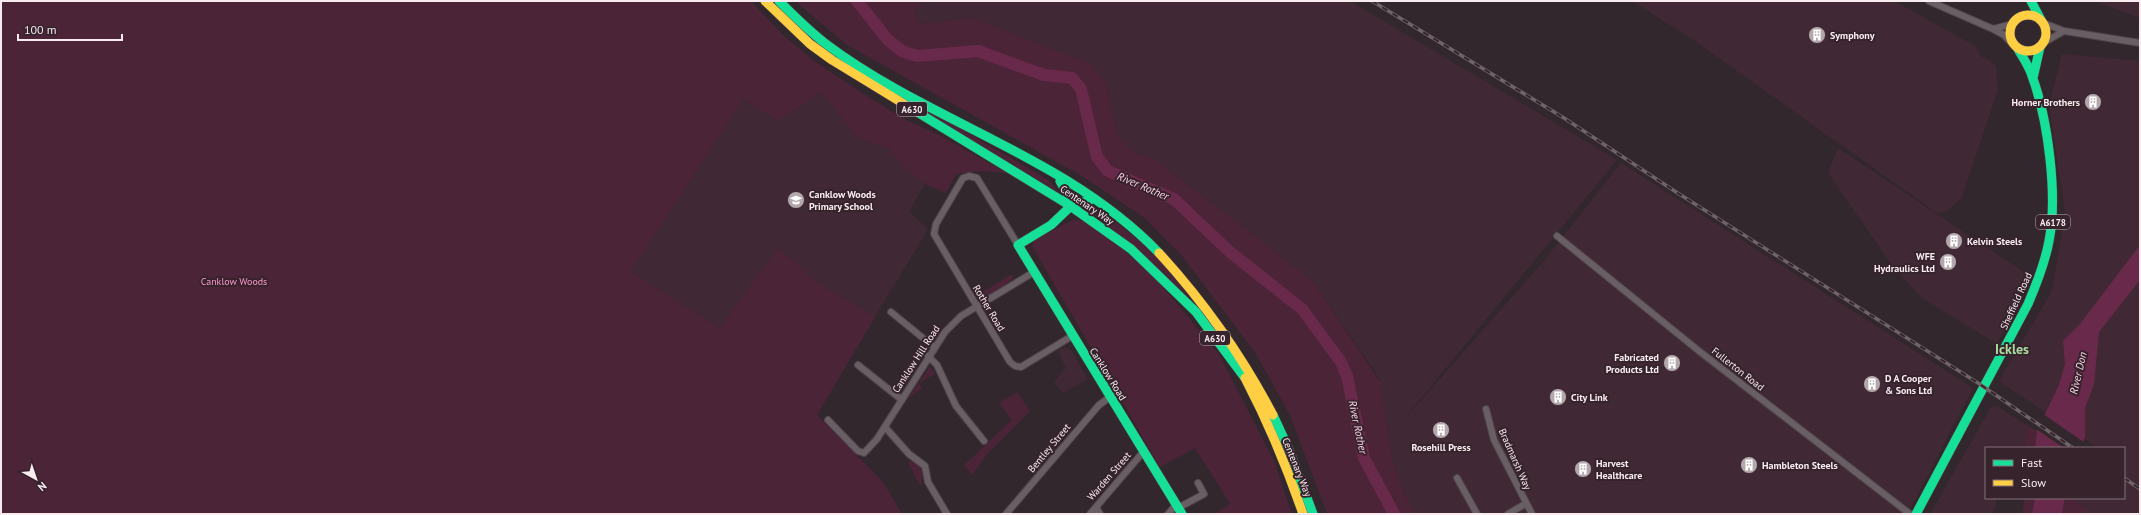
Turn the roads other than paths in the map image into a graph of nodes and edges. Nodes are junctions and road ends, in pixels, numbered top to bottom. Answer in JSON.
{"nodes":[{"id":1,"x":765,"y":1,"type":"edge"},
{"id":2,"x":779,"y":1,"type":"edge"},
{"id":3,"x":1930,"y":1,"type":"edge"},
{"id":4,"x":2026,"y":1,"type":"edge"},
{"id":5,"x":2031,"y":1,"type":"edge"},
{"id":6,"x":2013,"y":21,"type":"junction"},
{"id":7,"x":2042,"y":22,"type":"junction"},
{"id":8,"x":1993,"y":29,"type":"junction"},
{"id":9,"x":2064,"y":31,"type":"junction"},
{"id":10,"x":2140,"y":42,"type":"edge"},
{"id":11,"x":2041,"y":45,"type":"junction"},
{"id":12,"x":2015,"y":47,"type":"junction"},
{"id":13,"x":2033,"y":78,"type":"junction"},
{"id":14,"x":1056,"y":176,"type":"junction"},
{"id":15,"x":1093,"y":199,"type":"junction"},
{"id":16,"x":949,"y":201,"type":"joint"},
{"id":17,"x":1069,"y":205,"type":"junction"},
{"id":18,"x":1557,"y":236,"type":"dead end"},
{"id":19,"x":1018,"y":245,"type":"junction"},
{"id":20,"x":1034,"y":272,"type":"junction"},
{"id":21,"x":977,"y":306,"type":"junction"},
{"id":22,"x":891,"y":312,"type":"dead end"},
{"id":23,"x":1072,"y":336,"type":"junction"},
{"id":24,"x":934,"y":346,"type":"junction"},
{"id":25,"x":928,"y":356,"type":"junction"},
{"id":26,"x":858,"y":365,"type":"dead end"},
{"id":27,"x":1110,"y":397,"type":"junction"},
{"id":28,"x":902,"y":400,"type":"junction"},
{"id":29,"x":1486,"y":410,"type":"dead end"},
{"id":30,"x":828,"y":420,"type":"dead end"},
{"id":31,"x":885,"y":427,"type":"junction"},
{"id":32,"x":984,"y":441,"type":"dead end"},
{"id":33,"x":1144,"y":452,"type":"junction"},
{"id":34,"x":1457,"y":478,"type":"dead end"},
{"id":35,"x":1198,"y":483,"type":"dead end"},
{"id":36,"x":1525,"y":504,"type":"junction"},
{"id":37,"x":1096,"y":507,"type":"junction"},
{"id":38,"x":1179,"y":509,"type":"edge"},
{"id":39,"x":947,"y":514,"type":"edge"},
{"id":40,"x":1006,"y":514,"type":"edge"},
{"id":41,"x":1090,"y":514,"type":"edge"},
{"id":42,"x":1100,"y":514,"type":"edge"},
{"id":43,"x":1168,"y":514,"type":"edge"},
{"id":44,"x":1303,"y":514,"type":"edge"},
{"id":45,"x":1313,"y":514,"type":"edge"},
{"id":46,"x":1477,"y":514,"type":"edge"},
{"id":47,"x":1508,"y":514,"type":"edge"},
{"id":48,"x":1532,"y":514,"type":"edge"},
{"id":49,"x":1910,"y":514,"type":"edge"},
{"id":50,"x":1916,"y":514,"type":"edge"}],
"edges":[{"from":1,"to":17,"type":"main road","name":"Centenary Way","number":"A630"},
{"from":2,"to":14,"type":"main road","number":"A630"},
{"from":3,"to":8,"type":"street"},
{"from":4,"to":6,"type":"main road"},
{"from":5,"to":7,"type":"main road"},
{"from":6,"to":7,"type":"main road"},
{"from":6,"to":8,"type":"street"},
{"from":6,"to":12,"type":"main road"},
{"from":7,"to":9,"type":"street"},
{"from":7,"to":11,"type":"main road"},
{"from":8,"to":12,"type":"street"},
{"from":9,"to":10,"type":"street"},
{"from":9,"to":11,"type":"street"},
{"from":11,"to":12,"type":"main road"},
{"from":11,"to":13,"type":"main road","name":"Sheffield Road","number":"A6178"},
{"from":12,"to":13,"type":"main road","name":"Sheffield Road","number":"A6178"},
{"from":13,"to":50,"type":"main road","name":"Sheffield Road","number":"A6178"},
{"from":14,"to":15,"type":"main road","number":"A630"},
{"from":14,"to":17,"type":"main road"},
{"from":15,"to":17,"type":"main road"},
{"from":15,"to":45,"type":"main road","name":"Centenary Way","number":"A630"},
{"from":16,"to":19,"type":"street","name":"Canklow Road"},
{"from":16,"to":21,"type":"street","name":"Rother Road"},
{"from":17,"to":19,"type":"main road"},
{"from":17,"to":44,"type":"main road","name":"Centenary Way","number":"A630"},
{"from":18,"to":49,"type":"street","name":"Fullerton Road"},
{"from":19,"to":20,"type":"main road","name":"Canklow Road"},
{"from":20,"to":21,"type":"street","name":"Canklow Hill Road"},
{"from":20,"to":23,"type":"main road","name":"Canklow Road"},
{"from":21,"to":23,"type":"street","name":"Rother Road"},
{"from":21,"to":24,"type":"street","name":"Canklow Hill Road"},
{"from":22,"to":24,"type":"street"},
{"from":23,"to":27,"type":"main road","name":"Canklow Road"},
{"from":24,"to":25,"type":"street","name":"Canklow Hill Road"},
{"from":25,"to":28,"type":"street","name":"Canklow Hill Road"},
{"from":25,"to":32,"type":"street"},
{"from":26,"to":28,"type":"street"},
{"from":27,"to":33,"type":"main road","name":"Canklow Road"},
{"from":27,"to":40,"type":"street","name":"Bentley Street"},
{"from":28,"to":31,"type":"street","name":"Canklow Hill Road"},
{"from":29,"to":36,"type":"street","name":"Bradmarsh Way"},
{"from":30,"to":31,"type":"street","name":"Canklow Hill Road"},
{"from":31,"to":39,"type":"street"},
{"from":33,"to":37,"type":"street","name":"Warden Street"},
{"from":33,"to":38,"type":"main road","name":"Canklow Road"},
{"from":34,"to":46,"type":"street"},
{"from":35,"to":38,"type":"street"},
{"from":36,"to":47,"type":"street"},
{"from":36,"to":48,"type":"street","name":"Bradmarsh Way"},
{"from":37,"to":41,"type":"street","name":"Warden Street"},
{"from":37,"to":42,"type":"street"},
{"from":38,"to":43,"type":"street"}]}
